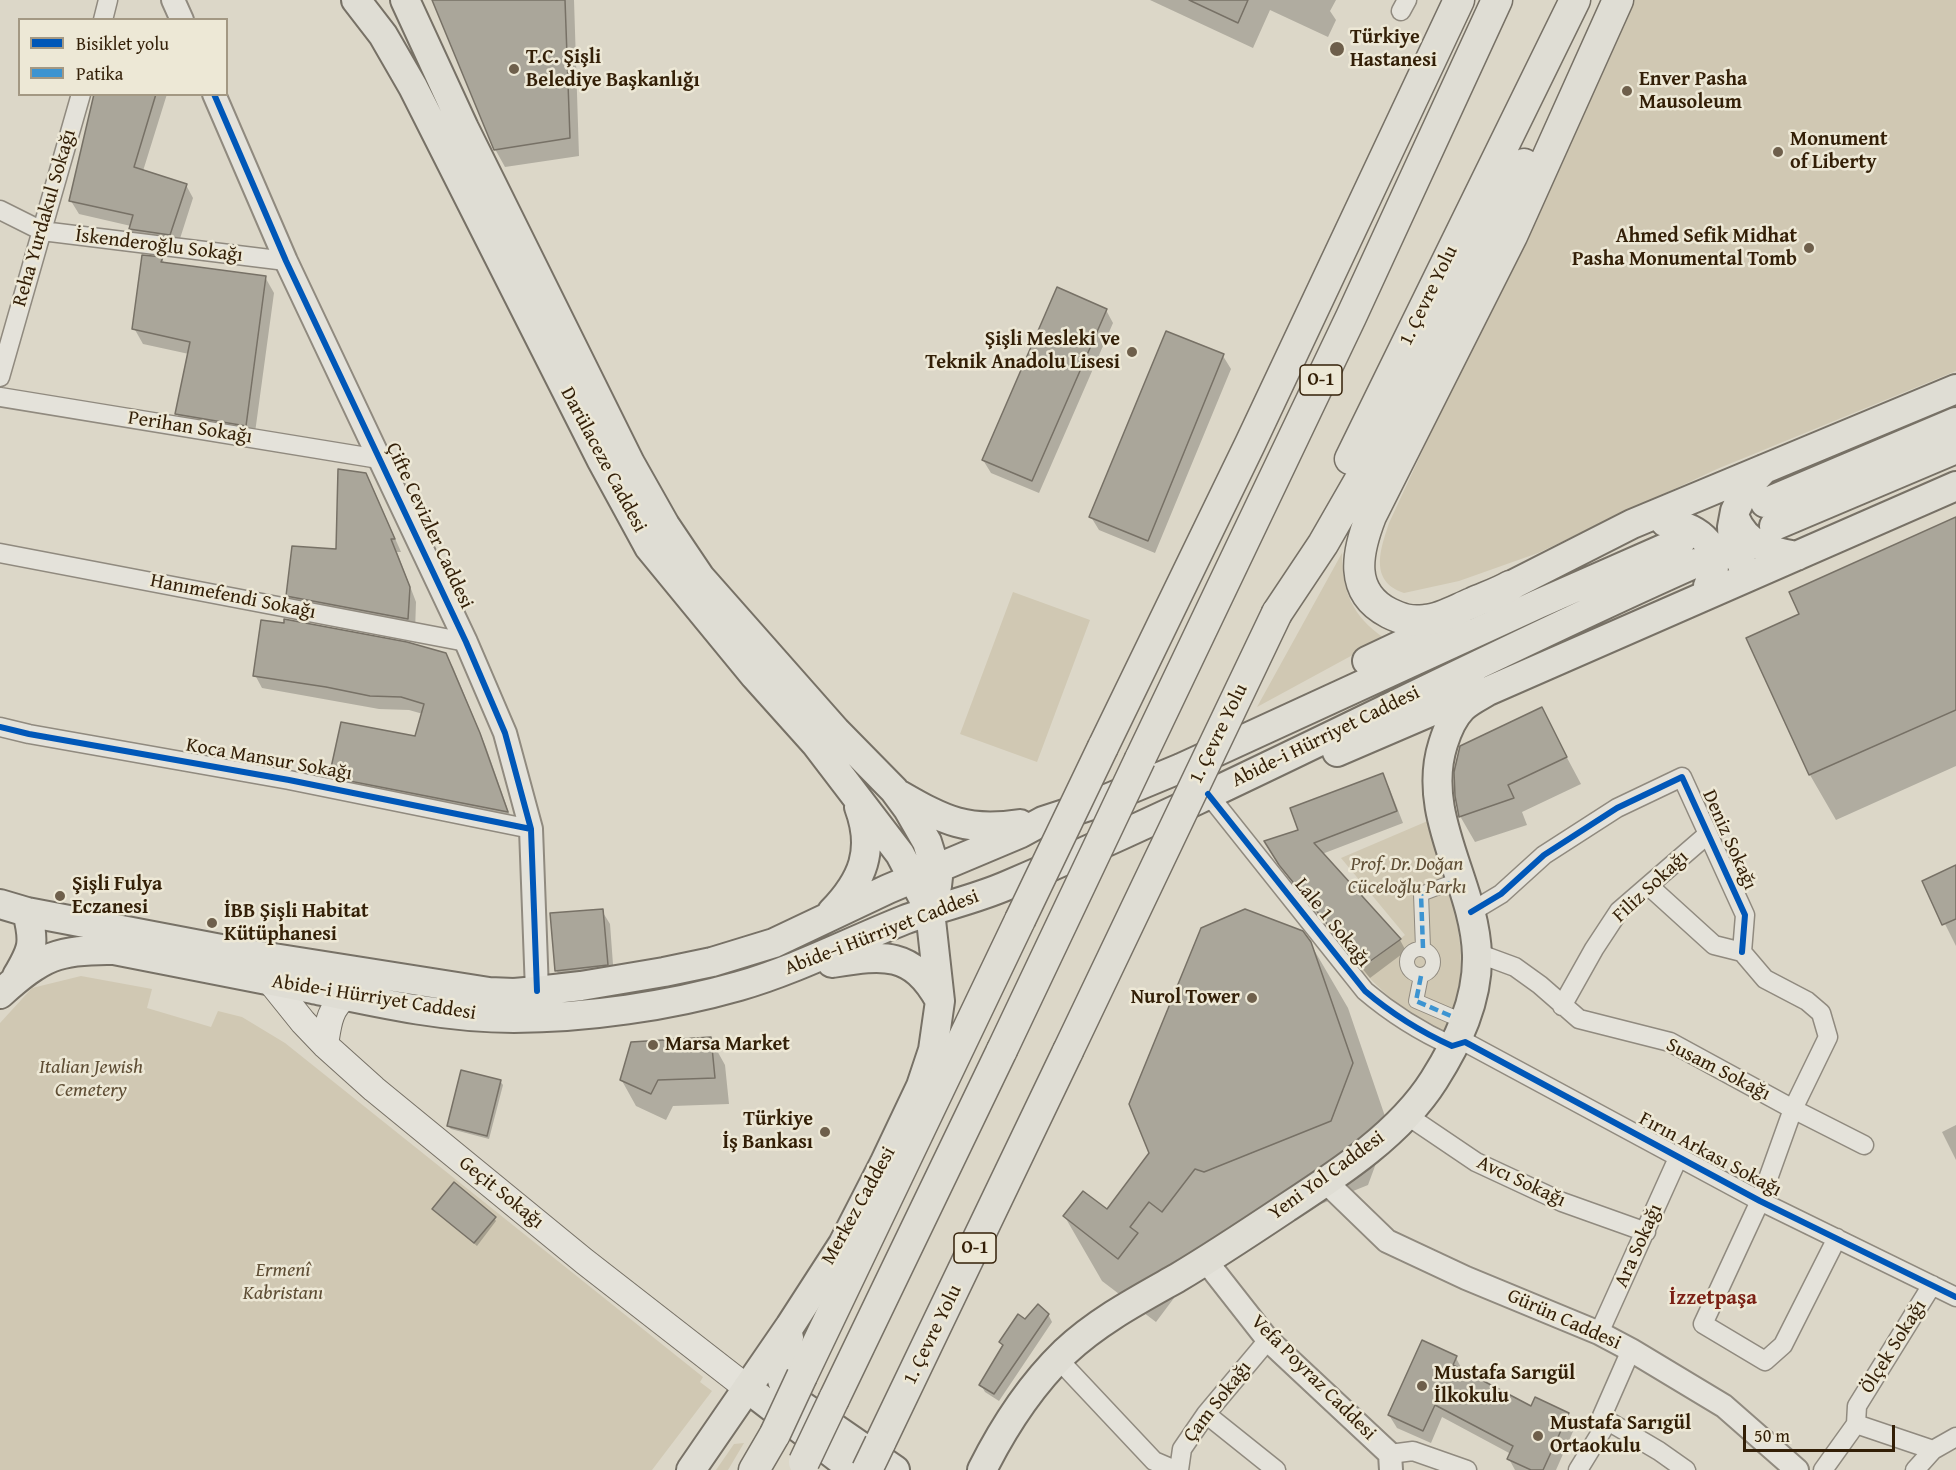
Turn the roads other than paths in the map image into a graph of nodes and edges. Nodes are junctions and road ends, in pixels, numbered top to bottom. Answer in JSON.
{"nodes":[{"id":1,"x":108,"y":0,"type":"edge"},
{"id":2,"x":173,"y":0,"type":"edge"},
{"id":3,"x":356,"y":0,"type":"edge"},
{"id":4,"x":405,"y":0,"type":"edge"},
{"id":5,"x":1459,"y":0,"type":"edge"},
{"id":6,"x":1497,"y":0,"type":"edge"},
{"id":7,"x":1575,"y":0,"type":"edge"},
{"id":8,"x":1606,"y":0,"type":"edge"},
{"id":9,"x":1618,"y":0,"type":"edge"},
{"id":10,"x":104,"y":18,"type":"edge"},
{"id":11,"x":181,"y":18,"type":"edge"},
{"id":12,"x":80,"y":96,"type":"edge"},
{"id":13,"x":215,"y":96,"type":"edge"},
{"id":14,"x":0,"y":210,"type":"edge"},
{"id":15,"x":42,"y":231,"type":"junction"},
{"id":16,"x":286,"y":261,"type":"junction"},
{"id":17,"x":0,"y":377,"type":"edge"},
{"id":18,"x":1956,"y":389,"type":"edge"},
{"id":19,"x":0,"y":397,"type":"edge"},
{"id":20,"x":1956,"y":422,"type":"edge"},
{"id":21,"x":1956,"y":449,"type":"edge"},
{"id":22,"x":379,"y":459,"type":"junction"},
{"id":23,"x":1766,"y":468,"type":"junction"},
{"id":24,"x":1956,"y":486,"type":"edge"},
{"id":25,"x":1735,"y":518,"type":"junction"},
{"id":26,"x":1632,"y":524,"type":"junction"},
{"id":27,"x":0,"y":553,"type":"edge"},
{"id":28,"x":1797,"y":556,"type":"junction"},
{"id":29,"x":1748,"y":577,"type":"junction"},
{"id":30,"x":1510,"y":586,"type":"junction"},
{"id":31,"x":1689,"y":604,"type":"junction"},
{"id":32,"x":1277,"y":613,"type":"junction"},
{"id":33,"x":466,"y":642,"type":"junction"},
{"id":34,"x":1488,"y":691,"type":"junction"},
{"id":35,"x":0,"y":727,"type":"edge"},
{"id":36,"x":1181,"y":768,"type":"junction"},
{"id":37,"x":1219,"y":789,"type":"junction"},
{"id":38,"x":894,"y":790,"type":"junction"},
{"id":39,"x":856,"y":798,"type":"junction"},
{"id":40,"x":1043,"y":821,"type":"junction"},
{"id":41,"x":531,"y":829,"type":"junction"},
{"id":42,"x":1708,"y":834,"type":"junction"},
{"id":43,"x":967,"y":854,"type":"junction"},
{"id":44,"x":924,"y":874,"type":"junction"},
{"id":45,"x":1450,"y":883,"type":"dead end"},
{"id":46,"x":1649,"y":886,"type":"junction"},
{"id":47,"x":0,"y":904,"type":"edge"},
{"id":48,"x":930,"y":911,"type":"junction"},
{"id":49,"x":27,"y":912,"type":"junction"},
{"id":50,"x":1471,"y":912,"type":"junction"},
{"id":51,"x":825,"y":920,"type":"junction"},
{"id":52,"x":1423,"y":948,"type":"junction"},
{"id":53,"x":1742,"y":952,"type":"junction"},
{"id":54,"x":242,"y":953,"type":"junction"},
{"id":55,"x":1477,"y":953,"type":"junction"},
{"id":56,"x":782,"y":971,"type":"junction"},
{"id":57,"x":1421,"y":976,"type":"junction"},
{"id":58,"x":270,"y":981,"type":"junction"},
{"id":59,"x":7,"y":987,"type":"edge"},
{"id":60,"x":346,"y":996,"type":"junction"},
{"id":61,"x":940,"y":1001,"type":"junction"},
{"id":62,"x":538,"y":1004,"type":"junction"},
{"id":63,"x":1562,"y":1006,"type":"junction"},
{"id":64,"x":1451,"y":1016,"type":"dead end"},
{"id":65,"x":325,"y":1045,"type":"junction"},
{"id":66,"x":1452,"y":1046,"type":"junction"},
{"id":67,"x":1793,"y":1109,"type":"junction"},
{"id":68,"x":1405,"y":1114,"type":"junction"},
{"id":69,"x":1864,"y":1146,"type":"dead end"},
{"id":70,"x":1678,"y":1158,"type":"junction"},
{"id":71,"x":1326,"y":1182,"type":"junction"},
{"id":72,"x":1760,"y":1200,"type":"junction"},
{"id":73,"x":1646,"y":1232,"type":"junction"},
{"id":74,"x":1837,"y":1238,"type":"junction"},
{"id":75,"x":1206,"y":1261,"type":"junction"},
{"id":76,"x":1932,"y":1285,"type":"junction"},
{"id":77,"x":1956,"y":1297,"type":"edge"},
{"id":78,"x":790,"y":1326,"type":"junction"},
{"id":79,"x":1599,"y":1334,"type":"junction"},
{"id":80,"x":1268,"y":1340,"type":"junction"},
{"id":81,"x":1631,"y":1350,"type":"junction"},
{"id":82,"x":1058,"y":1359,"type":"junction"},
{"id":83,"x":747,"y":1388,"type":"junction"},
{"id":84,"x":1206,"y":1414,"type":"junction"},
{"id":85,"x":1608,"y":1421,"type":"junction"},
{"id":86,"x":1856,"y":1424,"type":"junction"},
{"id":87,"x":774,"y":1434,"type":"junction"},
{"id":88,"x":1956,"y":1437,"type":"edge"},
{"id":89,"x":1933,"y":1450,"type":"junction"},
{"id":90,"x":1390,"y":1462,"type":"edge"},
{"id":91,"x":802,"y":1466,"type":"edge"},
{"id":92,"x":981,"y":1467,"type":"edge"},
{"id":93,"x":691,"y":1470,"type":"edge"},
{"id":94,"x":754,"y":1470,"type":"edge"},
{"id":95,"x":763,"y":1470,"type":"edge"},
{"id":96,"x":854,"y":1470,"type":"edge"},
{"id":97,"x":867,"y":1470,"type":"edge"},
{"id":98,"x":895,"y":1470,"type":"edge"},
{"id":99,"x":1177,"y":1470,"type":"edge"},
{"id":100,"x":1276,"y":1470,"type":"edge"},
{"id":101,"x":1467,"y":1470,"type":"edge"},
{"id":102,"x":1578,"y":1470,"type":"edge"},
{"id":103,"x":1686,"y":1470,"type":"edge"},
{"id":104,"x":1797,"y":1470,"type":"edge"},
{"id":105,"x":1824,"y":1470,"type":"edge"},
{"id":106,"x":1915,"y":1470,"type":"edge"}],
"edges":[{"from":1,"to":10,"type":"street"},
{"from":2,"to":11,"type":"street"},
{"from":3,"to":39,"type":"main road","name":"Darülaceze Caddesi"},
{"from":4,"to":38,"type":"main road","name":"Darülaceze Caddesi"},
{"from":5,"to":87,"type":"highway","bridge":true},
{"from":6,"to":91,"type":"highway","number":"O-1","bridge":true},
{"from":7,"to":32,"type":"highway","name":"1. Çevre Yolu","number":"O-1"},
{"from":8,"to":32,"type":"highway"},
{"from":9,"to":30,"type":"highway"},
{"from":12,"to":15,"type":"street","name":"Reha Yurdakul Sokağı"},
{"from":13,"to":16,"type":"street","name":"Çifte Cevizler Caddesi"},
{"from":14,"to":15,"type":"street","name":"İskenderoğlu Sokağı"},
{"from":15,"to":16,"type":"street","name":"İskenderoğlu Sokağı"},
{"from":15,"to":17,"type":"street","name":"Reha Yurdakul Sokağı"},
{"from":16,"to":22,"type":"street","name":"Çifte Cevizler Caddesi"},
{"from":18,"to":23,"type":"main road"},
{"from":19,"to":22,"type":"street","name":"Perihan Sokağı"},
{"from":20,"to":21,"type":"main road"},
{"from":22,"to":33,"type":"street","name":"Çifte Cevizler Caddesi"},
{"from":23,"to":25,"type":"main road"},
{"from":23,"to":26,"type":"main road"},
{"from":24,"to":28,"type":"main road"},
{"from":25,"to":28,"type":"main road"},
{"from":25,"to":29,"type":"main road"},
{"from":26,"to":30,"type":"main road"},
{"from":26,"to":31,"type":"main road"},
{"from":27,"to":33,"type":"street","name":"Hanımefendi Sokağı"},
{"from":28,"to":29,"type":"main road"},
{"from":29,"to":31,"type":"main road"},
{"from":30,"to":36,"type":"main road"},
{"from":31,"to":34,"type":"main road"},
{"from":32,"to":97,"type":"highway","name":"1. Çevre Yolu","number":"O-1","bridge":true},
{"from":33,"to":41,"type":"street","name":"Çifte Cevizler Caddesi"},
{"from":34,"to":37,"type":"main road"},
{"from":34,"to":50,"type":"main road","name":"Yeni Yol Caddesi"},
{"from":35,"to":41,"type":"street","name":"Koca Mansur Sokağı"},
{"from":36,"to":37,"type":"main road","name":"Abide-i Hürriyet Caddesi"},
{"from":36,"to":40,"type":"main road","name":"Abide-i Hürriyet Caddesi"},
{"from":37,"to":48,"type":"main road","name":"Abide-i Hürriyet Caddesi"},
{"from":37,"to":66,"type":"street","name":"Lale 1 Sokağı"},
{"from":38,"to":40,"type":"main road"},
{"from":38,"to":44,"type":"main road","name":"Darülaceze Caddesi"},
{"from":39,"to":44,"type":"main road","name":"Darülaceze Caddesi"},
{"from":39,"to":51,"type":"main road"},
{"from":40,"to":43,"type":"main road","name":"Abide-i Hürriyet Caddesi"},
{"from":41,"to":62,"type":"street","name":"Çifte Cevizler Caddesi"},
{"from":42,"to":46,"type":"street","name":"Filiz Sokağı"},
{"from":42,"to":50,"type":"street","name":"Deniz Sokağı"},
{"from":42,"to":53,"type":"street","name":"Deniz Sokağı"},
{"from":43,"to":44,"type":"main road","name":"Abide-i Hürriyet Caddesi"},
{"from":43,"to":48,"type":"main road"},
{"from":44,"to":48,"type":"main road"},
{"from":44,"to":51,"type":"main road","name":"Abide-i Hürriyet Caddesi"},
{"from":45,"to":52,"type":"street"},
{"from":46,"to":53,"type":"street"},
{"from":46,"to":63,"type":"street","name":"Filiz Sokağı"},
{"from":47,"to":49,"type":"main road","name":"Abide-i Hürriyet Caddesi"},
{"from":48,"to":56,"type":"main road","name":"Abide-i Hürriyet Caddesi"},
{"from":48,"to":61,"type":"main road","name":"Merkez Caddesi"},
{"from":49,"to":54,"type":"main road","name":"Abide-i Hürriyet Caddesi"},
{"from":49,"to":59,"type":"main road"},
{"from":50,"to":55,"type":"main road","name":"Yeni Yol Caddesi"},
{"from":51,"to":62,"type":"main road","name":"Abide-i Hürriyet Caddesi"},
{"from":52,"to":57,"type":"street"},
{"from":52,"to":57,"type":"street"},
{"from":53,"to":67,"type":"street"},
{"from":54,"to":58,"type":"main road"},
{"from":54,"to":62,"type":"main road","name":"Abide-i Hürriyet Caddesi"},
{"from":55,"to":63,"type":"street","name":"Susam Sokağı"},
{"from":55,"to":66,"type":"main road","name":"Yeni Yol Caddesi"},
{"from":56,"to":61,"type":"main road"},
{"from":56,"to":62,"type":"main road","name":"Abide-i Hürriyet Caddesi"},
{"from":57,"to":64,"type":"street"},
{"from":58,"to":59,"type":"main road","name":"Abide-i Hürriyet Caddesi"},
{"from":58,"to":60,"type":"main road","name":"Abide-i Hürriyet Caddesi"},
{"from":58,"to":65,"type":"main road","name":"Geçit Sokağı"},
{"from":60,"to":62,"type":"main road","name":"Abide-i Hürriyet Caddesi"},
{"from":60,"to":65,"type":"main road"},
{"from":61,"to":78,"type":"main road","name":"Merkez Caddesi"},
{"from":63,"to":67,"type":"street","name":"Susam Sokağı"},
{"from":65,"to":83,"type":"main road","name":"Geçit Sokağı"},
{"from":66,"to":68,"type":"main road","name":"Yeni Yol Caddesi"},
{"from":66,"to":70,"type":"street","name":"Fırın Arkası Sokağı"},
{"from":67,"to":69,"type":"street","name":"Susam Sokağı"},
{"from":67,"to":72,"type":"street"},
{"from":68,"to":71,"type":"main road","name":"Yeni Yol Caddesi"},
{"from":68,"to":73,"type":"street","name":"Avcı Sokağı"},
{"from":70,"to":72,"type":"street","name":"Fırın Arkası Sokağı"},
{"from":70,"to":73,"type":"street","name":"Ara Sokağı"},
{"from":71,"to":75,"type":"main road","name":"Yeni Yol Caddesi"},
{"from":71,"to":79,"type":"street","name":"Gürün Caddesi"},
{"from":72,"to":74,"type":"street","name":"Fırın Arkası Sokağı"},
{"from":72,"to":74,"type":"street"},
{"from":73,"to":79,"type":"street","name":"Ara Sokağı"},
{"from":74,"to":76,"type":"street","name":"Fırın Arkası Sokağı"},
{"from":75,"to":80,"type":"street","name":"Vefa Poyraz Caddesi"},
{"from":75,"to":82,"type":"main road","name":"Yeni Yol Caddesi"},
{"from":76,"to":77,"type":"street","name":"Fırın Arkası Sokağı"},
{"from":76,"to":86,"type":"street","name":"Ölçek Sokağı"},
{"from":78,"to":83,"type":"main road","name":"Merkez Caddesi"},
{"from":78,"to":98,"type":"main road"},
{"from":79,"to":81,"type":"street","name":"Gürün Caddesi"},
{"from":80,"to":84,"type":"street","name":"Çam Sokağı"},
{"from":80,"to":90,"type":"street","name":"Vefa Poyraz Caddesi"},
{"from":81,"to":85,"type":"street"},
{"from":81,"to":104,"type":"street","name":"Gürün Caddesi"},
{"from":82,"to":92,"type":"main road","name":"Yeni Yol Caddesi"},
{"from":82,"to":99,"type":"street"},
{"from":83,"to":93,"type":"main road","name":"Merkez Caddesi"},
{"from":83,"to":96,"type":"main road"},
{"from":84,"to":99,"type":"street","name":"Çam Sokağı"},
{"from":84,"to":100,"type":"street"},
{"from":85,"to":102,"type":"street"},
{"from":85,"to":103,"type":"street"},
{"from":86,"to":89,"type":"street"},
{"from":86,"to":105,"type":"street","name":"Ölçek Sokağı"},
{"from":87,"to":94,"type":"highway"},
{"from":87,"to":95,"type":"highway"},
{"from":88,"to":89,"type":"street"},
{"from":89,"to":106,"type":"street"},
{"from":90,"to":101,"type":"street"}]}
